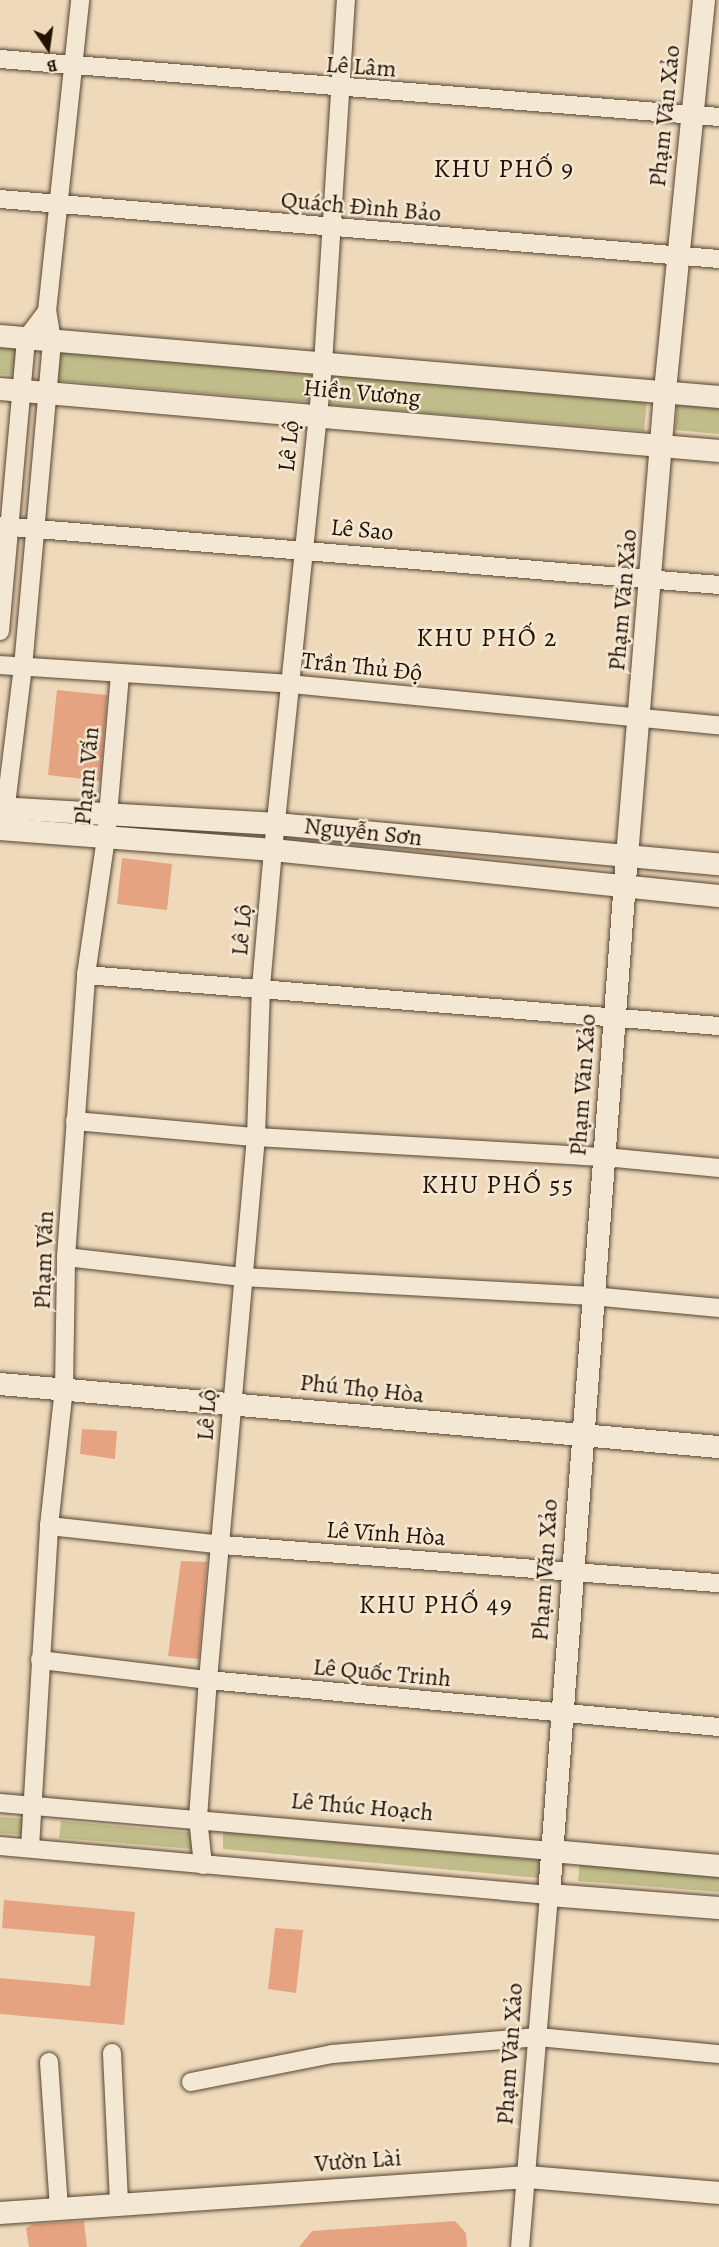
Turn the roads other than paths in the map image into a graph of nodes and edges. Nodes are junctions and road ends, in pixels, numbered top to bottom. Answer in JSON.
{"nodes":[{"id":1,"x":80,"y":0,"type":"edge"},
{"id":2,"x":346,"y":0,"type":"edge"},
{"id":3,"x":704,"y":0,"type":"edge"},
{"id":4,"x":0,"y":59,"type":"edge"},
{"id":5,"x":72,"y":66,"type":"junction"},
{"id":6,"x":340,"y":90,"type":"junction"},
{"id":7,"x":692,"y":115,"type":"junction"},
{"id":8,"x":719,"y":117,"type":"edge"},
{"id":9,"x":0,"y":199,"type":"edge"},
{"id":10,"x":59,"y":204,"type":"junction"},
{"id":11,"x":331,"y":229,"type":"junction"},
{"id":12,"x":678,"y":256,"type":"junction"},
{"id":13,"x":719,"y":259,"type":"edge"},
{"id":14,"x":47,"y":311,"type":"junction"},
{"id":15,"x":0,"y":336,"type":"edge"},
{"id":16,"x":26,"y":339,"type":"junction"},
{"id":17,"x":52,"y":341,"type":"junction"},
{"id":18,"x":323,"y":364,"type":"junction"},
{"id":19,"x":10,"y":390,"type":"edge"},
{"id":20,"x":45,"y":394,"type":"junction"},
{"id":21,"x":665,"y":394,"type":"junction"},
{"id":22,"x":719,"y":397,"type":"edge"},
{"id":23,"x":316,"y":416,"type":"junction"},
{"id":24,"x":663,"y":447,"type":"junction"},
{"id":25,"x":719,"y":451,"type":"edge"},
{"id":26,"x":4,"y":526,"type":"edge"},
{"id":27,"x":35,"y":527,"type":"junction"},
{"id":28,"x":304,"y":549,"type":"junction"},
{"id":29,"x":652,"y":580,"type":"junction"},
{"id":30,"x":719,"y":585,"type":"edge"},
{"id":31,"x":0,"y":631,"type":"edge"},
{"id":32,"x":0,"y":665,"type":"edge"},
{"id":33,"x":22,"y":667,"type":"junction"},
{"id":34,"x":120,"y":676,"type":"junction"},
{"id":35,"x":290,"y":684,"type":"junction"},
{"id":36,"x":639,"y":718,"type":"junction"},
{"id":37,"x":719,"y":725,"type":"edge"},
{"id":38,"x":107,"y":814,"type":"junction"},
{"id":39,"x":2,"y":822,"type":"edge"},
{"id":40,"x":276,"y":824,"type":"junction"},
{"id":41,"x":106,"y":838,"type":"junction"},
{"id":42,"x":273,"y":850,"type":"junction"},
{"id":43,"x":627,"y":855,"type":"junction"},
{"id":44,"x":719,"y":864,"type":"edge"},
{"id":45,"x":624,"y":888,"type":"junction"},
{"id":46,"x":719,"y":896,"type":"edge"},
{"id":47,"x":86,"y":975,"type":"junction"},
{"id":48,"x":261,"y":987,"type":"junction"},
{"id":49,"x":614,"y":1018,"type":"junction"},
{"id":50,"x":719,"y":1026,"type":"edge"},
{"id":51,"x":75,"y":1121,"type":"junction"},
{"id":52,"x":256,"y":1137,"type":"junction"},
{"id":53,"x":605,"y":1157,"type":"junction"},
{"id":54,"x":719,"y":1168,"type":"edge"},
{"id":55,"x":66,"y":1257,"type":"junction"},
{"id":56,"x":242,"y":1277,"type":"junction"},
{"id":57,"x":592,"y":1296,"type":"junction"},
{"id":58,"x":719,"y":1308,"type":"edge"},
{"id":59,"x":0,"y":1384,"type":"edge"},
{"id":60,"x":63,"y":1389,"type":"junction"},
{"id":61,"x":231,"y":1403,"type":"junction"},
{"id":62,"x":582,"y":1437,"type":"junction"},
{"id":63,"x":719,"y":1448,"type":"edge"},
{"id":64,"x":49,"y":1526,"type":"junction"},
{"id":65,"x":223,"y":1545,"type":"junction"},
{"id":66,"x":572,"y":1572,"type":"junction"},
{"id":67,"x":719,"y":1583,"type":"edge"},
{"id":68,"x":40,"y":1660,"type":"junction"},
{"id":69,"x":208,"y":1680,"type":"junction"},
{"id":70,"x":562,"y":1714,"type":"junction"},
{"id":71,"x":719,"y":1727,"type":"edge"},
{"id":72,"x":0,"y":1803,"type":"edge"},
{"id":73,"x":33,"y":1805,"type":"junction"},
{"id":74,"x":198,"y":1818,"type":"junction"},
{"id":75,"x":0,"y":1846,"type":"edge"},
{"id":76,"x":30,"y":1848,"type":"junction"},
{"id":77,"x":552,"y":1851,"type":"junction"},
{"id":78,"x":203,"y":1865,"type":"junction"},
{"id":79,"x":719,"y":1866,"type":"edge"},
{"id":80,"x":549,"y":1895,"type":"junction"},
{"id":81,"x":719,"y":1908,"type":"edge"},
{"id":82,"x":538,"y":2037,"type":"junction"},
{"id":83,"x":112,"y":2053,"type":"dead end"},
{"id":84,"x":719,"y":2054,"type":"edge"},
{"id":85,"x":49,"y":2062,"type":"dead end"},
{"id":86,"x":191,"y":2082,"type":"dead end"},
{"id":87,"x":528,"y":2177,"type":"junction"},
{"id":88,"x":719,"y":2193,"type":"edge"},
{"id":89,"x":119,"y":2203,"type":"junction"},
{"id":90,"x":59,"y":2207,"type":"junction"},
{"id":91,"x":0,"y":2213,"type":"edge"},
{"id":92,"x":520,"y":2247,"type":"edge"}],
"edges":[{"from":1,"to":5,"type":"street"},
{"from":2,"to":6,"type":"street","name":"Lê Lộ"},
{"from":3,"to":7,"type":"street","name":"Phạm Văn Xảo"},
{"from":4,"to":5,"type":"street","name":"Lê Lâm"},
{"from":5,"to":6,"type":"street","name":"Lê Lâm"},
{"from":5,"to":10,"type":"street"},
{"from":6,"to":7,"type":"street","name":"Lê Lâm"},
{"from":6,"to":11,"type":"street","name":"Lê Lộ"},
{"from":7,"to":8,"type":"street","name":"Lê Lâm"},
{"from":7,"to":12,"type":"street","name":"Phạm Văn Xảo"},
{"from":9,"to":10,"type":"street","name":"Quách Đình Bảo"},
{"from":10,"to":11,"type":"street","name":"Quách Đình Bảo"},
{"from":10,"to":14,"type":"street"},
{"from":11,"to":12,"type":"street","name":"Quách Đình Bảo"},
{"from":11,"to":18,"type":"street","name":"Lê Lộ"},
{"from":12,"to":13,"type":"street","name":"Quách Đình Bảo"},
{"from":12,"to":21,"type":"street","name":"Phạm Văn Xảo"},
{"from":14,"to":16,"type":"street"},
{"from":14,"to":17,"type":"street"},
{"from":15,"to":16,"type":"street","name":"Hiền Vương"},
{"from":16,"to":17,"type":"street","name":"Hiền Vương"},
{"from":16,"to":19,"type":"street"},
{"from":17,"to":18,"type":"street","name":"Hiền Vương"},
{"from":17,"to":20,"type":"street"},
{"from":18,"to":21,"type":"street","name":"Hiền Vương"},
{"from":18,"to":23,"type":"street","name":"Lê Lộ"},
{"from":19,"to":20,"type":"street","name":"Hiền Vương"},
{"from":19,"to":26,"type":"street"},
{"from":20,"to":23,"type":"street","name":"Hiền Vương"},
{"from":20,"to":27,"type":"street"},
{"from":21,"to":22,"type":"street","name":"Hiền Vương"},
{"from":21,"to":24,"type":"street","name":"Phạm Văn Xảo"},
{"from":23,"to":24,"type":"street","name":"Hiền Vương"},
{"from":23,"to":28,"type":"street","name":"Lê Lộ"},
{"from":24,"to":25,"type":"street","name":"Hiền Vương"},
{"from":24,"to":29,"type":"street","name":"Phạm Văn Xảo"},
{"from":26,"to":27,"type":"street","name":"Lê Sao"},
{"from":26,"to":31,"type":"street"},
{"from":27,"to":28,"type":"street","name":"Lê Sao"},
{"from":27,"to":33,"type":"street"},
{"from":28,"to":29,"type":"street","name":"Lê Sao"},
{"from":28,"to":35,"type":"street","name":"Lê Lộ"},
{"from":29,"to":30,"type":"street","name":"Lê Sao"},
{"from":29,"to":36,"type":"street","name":"Phạm Văn Xảo"},
{"from":32,"to":33,"type":"street","name":"Trần Thủ Độ"},
{"from":33,"to":34,"type":"street","name":"Trần Thủ Độ"},
{"from":33,"to":39,"type":"street"},
{"from":34,"to":35,"type":"street","name":"Trần Thủ Độ"},
{"from":34,"to":38,"type":"street","name":"Phạm Vấn"},
{"from":35,"to":36,"type":"street","name":"Trần Thủ Độ"},
{"from":35,"to":40,"type":"street","name":"Lê Lộ"},
{"from":36,"to":37,"type":"street","name":"Trần Thủ Độ"},
{"from":36,"to":43,"type":"street","name":"Phạm Văn Xảo"},
{"from":38,"to":39,"type":"street","name":"Nguyễn Sơn"},
{"from":38,"to":40,"type":"street","name":"Nguyễn Sơn"},
{"from":38,"to":41,"type":"street","name":"Phạm Vấn"},
{"from":39,"to":41,"type":"street","name":"Nguyễn Sơn"},
{"from":40,"to":42,"type":"street","name":"Lê Lộ"},
{"from":40,"to":43,"type":"street","name":"Nguyễn Sơn"},
{"from":41,"to":42,"type":"street","name":"Nguyễn Sơn"},
{"from":41,"to":47,"type":"street","name":"Phạm Vấn"},
{"from":42,"to":45,"type":"street","name":"Nguyễn Sơn"},
{"from":42,"to":48,"type":"street","name":"Lê Lộ"},
{"from":43,"to":44,"type":"street","name":"Nguyễn Sơn"},
{"from":43,"to":45,"type":"street","name":"Phạm Văn Xảo"},
{"from":45,"to":46,"type":"street","name":"Nguyễn Sơn"},
{"from":45,"to":49,"type":"street","name":"Phạm Văn Xảo"},
{"from":47,"to":48,"type":"street"},
{"from":47,"to":51,"type":"street","name":"Phạm Vấn"},
{"from":48,"to":49,"type":"street"},
{"from":48,"to":52,"type":"street","name":"Lê Lộ"},
{"from":49,"to":50,"type":"street"},
{"from":49,"to":53,"type":"street","name":"Phạm Văn Xảo"},
{"from":51,"to":52,"type":"street"},
{"from":51,"to":55,"type":"street","name":"Phạm Vấn"},
{"from":52,"to":53,"type":"street"},
{"from":52,"to":56,"type":"street","name":"Lê Lộ"},
{"from":53,"to":54,"type":"street"},
{"from":53,"to":57,"type":"street","name":"Phạm Văn Xảo"},
{"from":55,"to":56,"type":"street"},
{"from":55,"to":60,"type":"street","name":"Phạm Vấn"},
{"from":56,"to":57,"type":"street"},
{"from":56,"to":61,"type":"street","name":"Lê Lộ"},
{"from":57,"to":58,"type":"street"},
{"from":57,"to":62,"type":"street","name":"Phạm Văn Xảo"},
{"from":59,"to":60,"type":"street","name":"Phú Thọ Hòa"},
{"from":60,"to":61,"type":"street","name":"Phú Thọ Hòa"},
{"from":60,"to":64,"type":"street","name":"Phạm Vấn"},
{"from":61,"to":62,"type":"street","name":"Phú Thọ Hòa"},
{"from":61,"to":65,"type":"street","name":"Lê Lộ"},
{"from":62,"to":63,"type":"street","name":"Phú Thọ Hòa"},
{"from":62,"to":66,"type":"street","name":"Phạm Văn Xảo"},
{"from":64,"to":65,"type":"street","name":"Lê Vĩnh Hòa"},
{"from":64,"to":68,"type":"street","name":"Phạm Vấn"},
{"from":65,"to":66,"type":"street","name":"Lê Vĩnh Hòa"},
{"from":65,"to":69,"type":"street","name":"Lê Lộ"},
{"from":66,"to":67,"type":"street","name":"Lê Vĩnh Hòa"},
{"from":66,"to":70,"type":"street","name":"Phạm Văn Xảo"},
{"from":68,"to":69,"type":"street","name":"Lê Quốc Trinh"},
{"from":68,"to":73,"type":"street","name":"Phạm Vấn"},
{"from":69,"to":70,"type":"street","name":"Lê Quốc Trinh"},
{"from":69,"to":74,"type":"street","name":"Lê Lộ"},
{"from":70,"to":71,"type":"street","name":"Lê Quốc Trinh"},
{"from":70,"to":77,"type":"street","name":"Phạm Văn Xảo"},
{"from":72,"to":73,"type":"street","name":"Lê Thúc Hoạch"},
{"from":73,"to":74,"type":"street","name":"Lê Thúc Hoạch"},
{"from":73,"to":76,"type":"street","name":"Phạm Vấn"},
{"from":74,"to":77,"type":"street","name":"Lê Thúc Hoạch"},
{"from":74,"to":78,"type":"street","name":"Lê Lộ"},
{"from":75,"to":76,"type":"street"},
{"from":76,"to":78,"type":"street"},
{"from":77,"to":79,"type":"street","name":"Lê Thúc Hoạch"},
{"from":77,"to":80,"type":"street","name":"Phạm Văn Xảo"},
{"from":78,"to":80,"type":"street"},
{"from":80,"to":81,"type":"street"},
{"from":80,"to":82,"type":"street","name":"Phạm Văn Xảo"},
{"from":82,"to":84,"type":"street"},
{"from":82,"to":86,"type":"street"},
{"from":82,"to":87,"type":"street","name":"Phạm Văn Xảo"},
{"from":83,"to":89,"type":"street"},
{"from":85,"to":90,"type":"street"},
{"from":87,"to":88,"type":"street","name":"Vườn Lài"},
{"from":87,"to":89,"type":"street","name":"Vườn Lài"},
{"from":87,"to":92,"type":"street","name":"Phạm Văn Xảo"},
{"from":89,"to":90,"type":"street","name":"Vườn Lài"},
{"from":90,"to":91,"type":"street","name":"Vườn Lài"}]}
